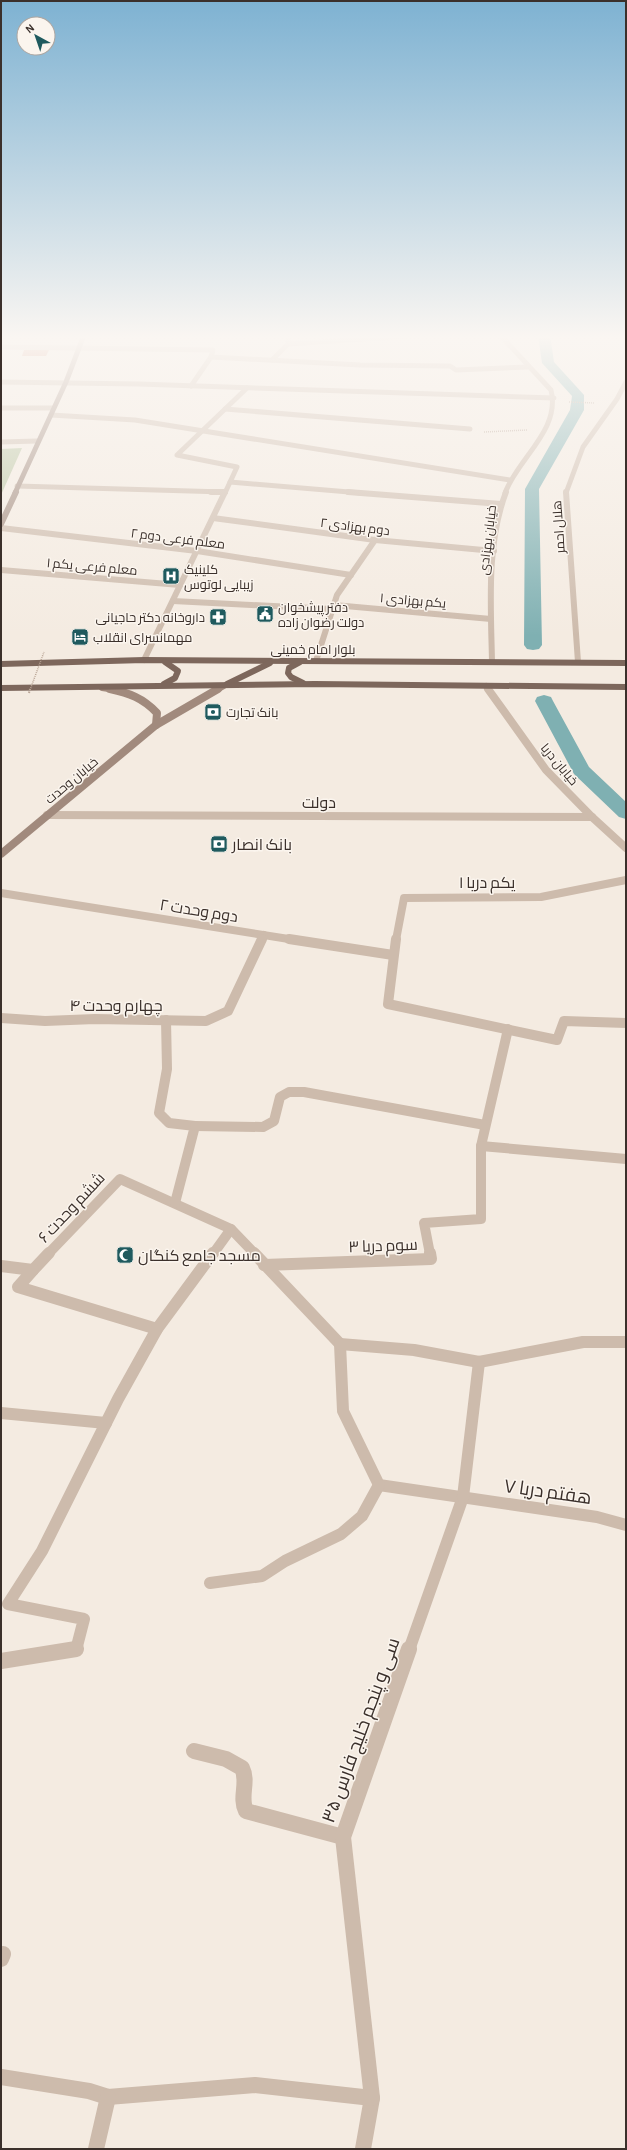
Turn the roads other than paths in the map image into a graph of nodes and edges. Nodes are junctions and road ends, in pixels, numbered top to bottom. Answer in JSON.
{"nodes":[{"id":1,"x":40,"y":435,"type":"edge"},
{"id":2,"x":198,"y":435,"type":"edge"},
{"id":3,"x":237,"y":435,"type":"edge"},
{"id":4,"x":541,"y":435,"type":"edge"},
{"id":5,"x":591,"y":435,"type":"edge"},
{"id":6,"x":37,"y":441,"type":"junction"},
{"id":7,"x":1,"y":442,"type":"edge"},
{"id":8,"x":510,"y":480,"type":"junction"},
{"id":9,"x":230,"y":482,"type":"junction"},
{"id":10,"x":17,"y":486,"type":"junction"},
{"id":11,"x":225,"y":492,"type":"junction"},
{"id":12,"x":501,"y":504,"type":"junction"},
{"id":13,"x":213,"y":518,"type":"junction"},
{"id":14,"x":1,"y":524,"type":"edge"},
{"id":15,"x":1,"y":528,"type":"edge"},
{"id":16,"x":375,"y":540,"type":"junction"},
{"id":17,"x":197,"y":550,"type":"junction"},
{"id":18,"x":494,"y":551,"type":"junction"},
{"id":19,"x":1,"y":570,"type":"edge"},
{"id":20,"x":351,"y":574,"type":"junction"},
{"id":21,"x":180,"y":585,"type":"junction"},
{"id":22,"x":173,"y":601,"type":"junction"},
{"id":23,"x":333,"y":607,"type":"junction"},
{"id":24,"x":491,"y":619,"type":"junction"},
{"id":25,"x":144,"y":660,"type":"junction"},
{"id":26,"x":163,"y":661,"type":"junction"},
{"id":27,"x":316,"y":661,"type":"junction"},
{"id":28,"x":274,"y":662,"type":"junction"},
{"id":29,"x":302,"y":662,"type":"junction"},
{"id":30,"x":492,"y":662,"type":"junction"},
{"id":31,"x":578,"y":662,"type":"junction"},
{"id":32,"x":626,"y":663,"type":"edge"},
{"id":33,"x":1,"y":664,"type":"edge"},
{"id":34,"x":315,"y":684,"type":"junction"},
{"id":35,"x":160,"y":685,"type":"junction"},
{"id":36,"x":224,"y":686,"type":"junction"},
{"id":37,"x":486,"y":686,"type":"junction"},
{"id":38,"x":626,"y":687,"type":"edge"},
{"id":39,"x":1,"y":688,"type":"edge"},
{"id":40,"x":102,"y":688,"type":"junction"},
{"id":41,"x":156,"y":725,"type":"junction"},
{"id":42,"x":47,"y":815,"type":"junction"},
{"id":43,"x":592,"y":817,"type":"junction"},
{"id":44,"x":626,"y":848,"type":"edge"},
{"id":45,"x":1,"y":854,"type":"edge"},
{"id":46,"x":626,"y":880,"type":"edge"},
{"id":47,"x":1,"y":893,"type":"edge"},
{"id":48,"x":264,"y":935,"type":"junction"},
{"id":49,"x":393,"y":955,"type":"junction"},
{"id":50,"x":1,"y":1018,"type":"edge"},
{"id":51,"x":166,"y":1020,"type":"junction"},
{"id":52,"x":626,"y":1023,"type":"edge"},
{"id":53,"x":508,"y":1029,"type":"junction"},
{"id":54,"x":485,"y":1125,"type":"junction"},
{"id":55,"x":195,"y":1126,"type":"junction"},
{"id":56,"x":480,"y":1146,"type":"junction"},
{"id":57,"x":626,"y":1159,"type":"edge"},
{"id":58,"x":174,"y":1203,"type":"junction"},
{"id":59,"x":231,"y":1228,"type":"junction"},
{"id":60,"x":264,"y":1265,"type":"junction"},
{"id":61,"x":1,"y":1266,"type":"edge"},
{"id":62,"x":33,"y":1270,"type":"junction"},
{"id":63,"x":157,"y":1329,"type":"junction"},
{"id":64,"x":626,"y":1342,"type":"edge"},
{"id":65,"x":340,"y":1344,"type":"junction"},
{"id":66,"x":479,"y":1362,"type":"junction"},
{"id":67,"x":1,"y":1413,"type":"edge"},
{"id":68,"x":106,"y":1424,"type":"junction"},
{"id":69,"x":379,"y":1485,"type":"junction"},
{"id":70,"x":463,"y":1498,"type":"junction"},
{"id":71,"x":626,"y":1525,"type":"edge"},
{"id":72,"x":210,"y":1583,"type":"dead end"},
{"id":73,"x":4,"y":1603,"type":"edge"},
{"id":74,"x":1,"y":1661,"type":"edge"},
{"id":75,"x":194,"y":1752,"type":"dead end"},
{"id":76,"x":343,"y":1837,"type":"junction"},
{"id":77,"x":1,"y":2077,"type":"edge"},
{"id":78,"x":108,"y":2097,"type":"junction"},
{"id":79,"x":372,"y":2098,"type":"junction"},
{"id":80,"x":96,"y":2149,"type":"edge"},
{"id":81,"x":363,"y":2149,"type":"edge"}],
"edges":[{"from":1,"to":6,"type":"main road"},
{"from":2,"to":9,"type":"street"},
{"from":3,"to":8,"type":"street"},
{"from":4,"to":8,"type":"street","name":"خیابان بهزادی"},
{"from":5,"to":31,"type":"street","name":"هلال احمر"},
{"from":6,"to":7,"type":"street"},
{"from":6,"to":10,"type":"main road"},
{"from":8,"to":12,"type":"street","name":"خیابان بهزادی"},
{"from":9,"to":11,"type":"street"},
{"from":9,"to":12,"type":"street"},
{"from":10,"to":11,"type":"street"},
{"from":10,"to":14,"type":"main road"},
{"from":11,"to":13,"type":"street"},
{"from":12,"to":18,"type":"street","name":"خیابان بهزادی"},
{"from":13,"to":16,"type":"street","name":"دوم بهزادی ۲"},
{"from":13,"to":17,"type":"street"},
{"from":15,"to":17,"type":"street","name":"معلم فرعی دوم ۲"},
{"from":16,"to":18,"type":"street","name":"دوم بهزادی ۲"},
{"from":16,"to":20,"type":"street"},
{"from":17,"to":20,"type":"street","name":"معلم فرعی دوم ۲"},
{"from":17,"to":21,"type":"street"},
{"from":18,"to":24,"type":"street","name":"خیابان بهزادی"},
{"from":19,"to":21,"type":"street","name":"معلم فرعی یکم ۱"},
{"from":20,"to":23,"type":"street"},
{"from":21,"to":22,"type":"street"},
{"from":22,"to":23,"type":"street","name":"یکم بهزادی ۱"},
{"from":22,"to":25,"type":"street"},
{"from":23,"to":24,"type":"street","name":"یکم بهزادی ۱"},
{"from":23,"to":27,"type":"street"},
{"from":24,"to":30,"type":"street","name":"خیابان بهزادی"},
{"from":25,"to":26,"type":"main road","name":"بلوار امام خمینی"},
{"from":25,"to":33,"type":"main road","name":"بلوار امام خمینی"},
{"from":26,"to":28,"type":"main road","name":"بلوار امام خمینی"},
{"from":26,"to":35,"type":"main road"},
{"from":27,"to":29,"type":"main road","name":"بلوار امام خمینی"},
{"from":27,"to":30,"type":"main road","name":"بلوار امام خمینی"},
{"from":28,"to":29,"type":"main road","name":"بلوار امام خمینی"},
{"from":28,"to":36,"type":"main road"},
{"from":29,"to":34,"type":"main road"},
{"from":30,"to":31,"type":"main road","name":"بلوار امام خمینی"},
{"from":31,"to":32,"type":"main road","name":"بلوار امام خمینی"},
{"from":34,"to":36,"type":"main road"},
{"from":34,"to":37,"type":"main road"},
{"from":35,"to":36,"type":"main road"},
{"from":35,"to":40,"type":"main road"},
{"from":36,"to":41,"type":"main road","name":"خیابان وحدت"},
{"from":37,"to":38,"type":"main road"},
{"from":37,"to":43,"type":"street","name":"خیابان دریا"},
{"from":39,"to":40,"type":"main road"},
{"from":40,"to":41,"type":"main road"},
{"from":41,"to":42,"type":"main road","name":"خیابان وحدت"},
{"from":42,"to":43,"type":"street","name":"دولت"},
{"from":42,"to":45,"type":"main road","name":"خیابان وحدت"},
{"from":43,"to":44,"type":"street","name":"خیابان دریا"},
{"from":46,"to":49,"type":"street","name":"یکم دریا ۱"},
{"from":47,"to":48,"type":"street","name":"دوم وحدت ۲"},
{"from":48,"to":49,"type":"street","name":"دوم وحدت ۲"},
{"from":48,"to":51,"type":"street","name":"چهارم وحدت ۴"},
{"from":49,"to":53,"type":"street"},
{"from":50,"to":51,"type":"street","name":"چهارم وحدت ۴"},
{"from":51,"to":55,"type":"street"},
{"from":52,"to":53,"type":"street"},
{"from":53,"to":54,"type":"street"},
{"from":54,"to":55,"type":"street"},
{"from":54,"to":56,"type":"street"},
{"from":55,"to":58,"type":"street"},
{"from":56,"to":57,"type":"street"},
{"from":56,"to":60,"type":"street","name":"سوم دریا ۳"},
{"from":58,"to":59,"type":"street","name":"ششم وحدت ۶"},
{"from":58,"to":62,"type":"street","name":"ششم وحدت ۶"},
{"from":59,"to":60,"type":"street"},
{"from":59,"to":63,"type":"street"},
{"from":60,"to":65,"type":"street"},
{"from":61,"to":62,"type":"street"},
{"from":62,"to":63,"type":"street"},
{"from":63,"to":68,"type":"street"},
{"from":64,"to":66,"type":"street"},
{"from":65,"to":66,"type":"street"},
{"from":65,"to":69,"type":"street"},
{"from":66,"to":70,"type":"street","name":"سی و پنجم خلیج فارس ۳۵"},
{"from":67,"to":68,"type":"street"},
{"from":68,"to":73,"type":"street"},
{"from":69,"to":70,"type":"street","name":"هفتم دریا ۷"},
{"from":69,"to":72,"type":"street"},
{"from":70,"to":71,"type":"street","name":"هفتم دریا ۷"},
{"from":70,"to":76,"type":"street","name":"سی و پنجم خلیج فارس ۳۵"},
{"from":73,"to":74,"type":"street"},
{"from":75,"to":76,"type":"street"},
{"from":76,"to":79,"type":"street","name":"سی و پنجم خلیج فارس ۳۵"},
{"from":77,"to":78,"type":"street"},
{"from":78,"to":79,"type":"street"},
{"from":78,"to":80,"type":"street"},
{"from":79,"to":81,"type":"street","name":"سی و پنجم خلیج فارس ۳۵"}]}
